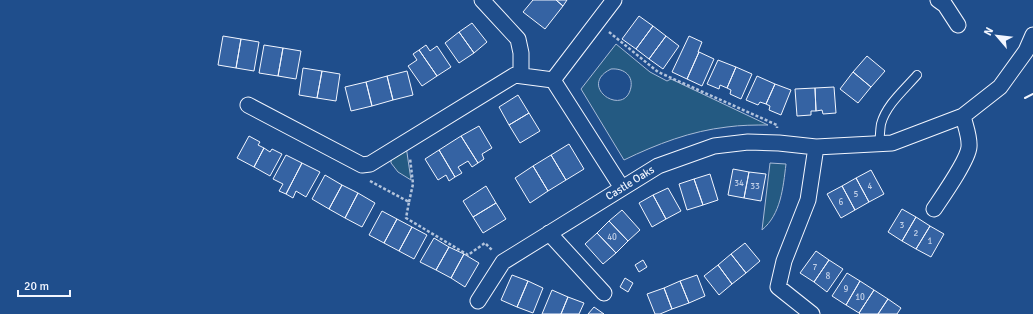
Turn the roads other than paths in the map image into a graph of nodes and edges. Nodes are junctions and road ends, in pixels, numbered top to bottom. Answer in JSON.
{"nodes":[{"id":1,"x":482,"y":0,"type":"edge"},
{"id":2,"x":614,"y":0,"type":"edge"},
{"id":3,"x":938,"y":0,"type":"edge"},
{"id":4,"x":958,"y":25,"type":"dead end"},
{"id":5,"x":1033,"y":35,"type":"edge"},
{"id":6,"x":521,"y":75,"type":"junction"},
{"id":7,"x":917,"y":75,"type":"dead end"},
{"id":8,"x":553,"y":80,"type":"junction"},
{"id":9,"x":248,"y":105,"type":"dead end"},
{"id":10,"x":962,"y":116,"type":"junction"},
{"id":11,"x":879,"y":144,"type":"junction"},
{"id":12,"x":816,"y":147,"type":"junction"},
{"id":13,"x":622,"y":188,"type":"junction"},
{"id":14,"x":934,"y":209,"type":"dead end"},
{"id":15,"x":549,"y":233,"type":"junction"},
{"id":16,"x":604,"y":293,"type":"dead end"},
{"id":17,"x":478,"y":301,"type":"dead end"},
{"id":18,"x":812,"y":314,"type":"edge"}],
"edges":[{"from":1,"to":6,"type":"street"},
{"from":2,"to":8,"type":"street"},
{"from":3,"to":4,"type":"street"},
{"from":5,"to":10,"type":"street","name":"Castle Oaks"},
{"from":6,"to":8,"type":"street"},
{"from":6,"to":9,"type":"street"},
{"from":7,"to":11,"type":"lane"},
{"from":8,"to":13,"type":"street"},
{"from":10,"to":11,"type":"street","name":"Castle Oaks"},
{"from":10,"to":14,"type":"street"},
{"from":11,"to":12,"type":"street","name":"Castle Oaks"},
{"from":12,"to":13,"type":"street","name":"Castle Oaks"},
{"from":12,"to":18,"type":"street"},
{"from":13,"to":15,"type":"street","name":"Castle Oaks"},
{"from":15,"to":16,"type":"street"},
{"from":15,"to":17,"type":"street","name":"Castle Oaks"}]}
